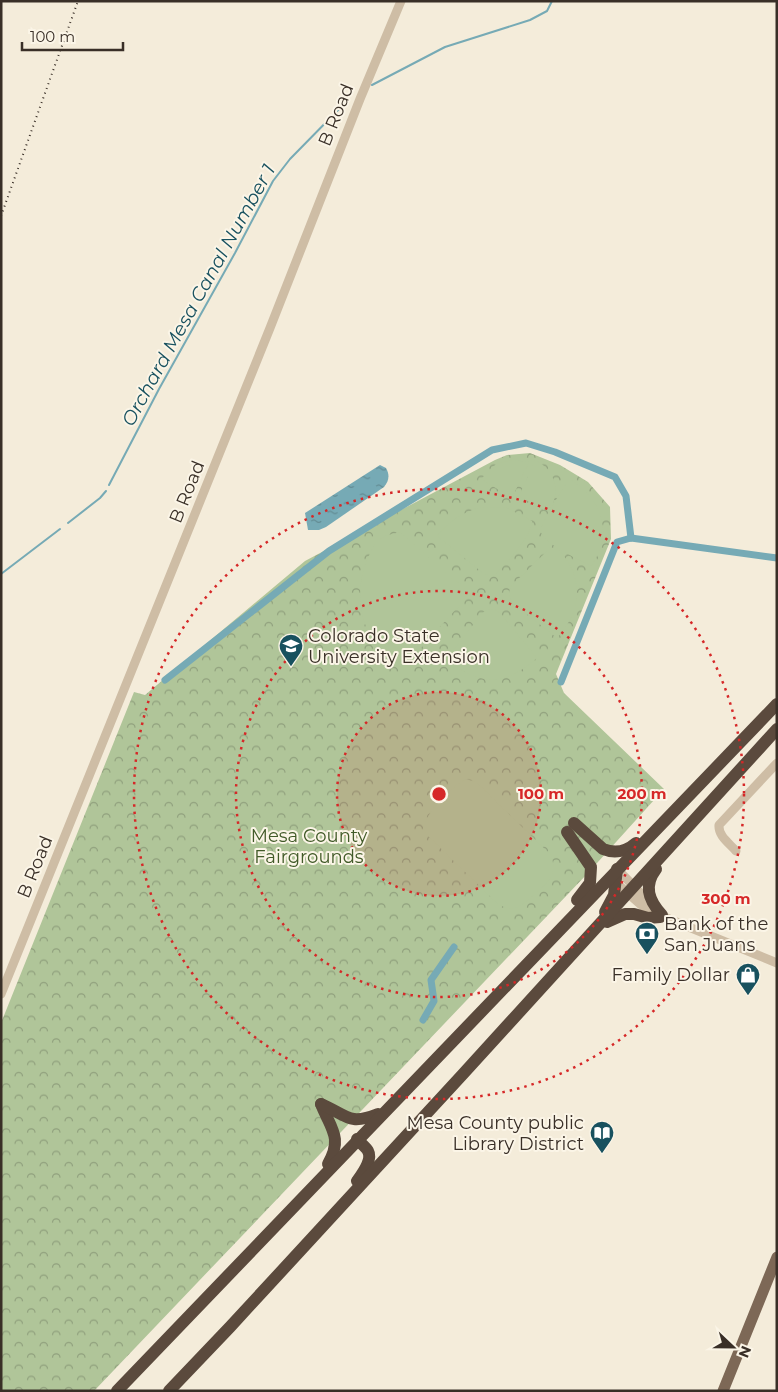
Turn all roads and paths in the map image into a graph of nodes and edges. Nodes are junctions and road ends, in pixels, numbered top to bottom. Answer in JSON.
{"nodes":[{"id":1,"x":402,"y":1,"type":"edge"},
{"id":2,"x":777,"y":704,"type":"edge"},
{"id":3,"x":777,"y":730,"type":"edge"},
{"id":4,"x":726,"y":756,"type":"junction"},
{"id":5,"x":777,"y":763,"type":"edge"},
{"id":6,"x":729,"y":783,"type":"junction"},
{"id":7,"x":736,"y":851,"type":"dead end"},
{"id":8,"x":614,"y":876,"type":"junction"},
{"id":9,"x":631,"y":891,"type":"junction"},
{"id":10,"x":664,"y":918,"type":"junction"},
{"id":11,"x":600,"y":925,"type":"junction"},
{"id":12,"x":777,"y":963,"type":"edge"},
{"id":13,"x":509,"y":981,"type":"junction"},
{"id":14,"x":1,"y":994,"type":"edge"},
{"id":15,"x":383,"y":1112,"type":"junction"},
{"id":16,"x":357,"y":1139,"type":"junction"},
{"id":17,"x":318,"y":1180,"type":"junction"},
{"id":18,"x":337,"y":1211,"type":"junction"},
{"id":19,"x":777,"y":1257,"type":"edge"},
{"id":20,"x":117,"y":1391,"type":"edge"},
{"id":21,"x":169,"y":1391,"type":"edge"},
{"id":22,"x":723,"y":1391,"type":"edge"}],
"edges":[{"from":1,"to":14,"type":"street","name":"B Road"},
{"from":2,"to":4,"type":"highway"},
{"from":3,"to":6,"type":"highway"},
{"from":4,"to":8,"type":"highway"},
{"from":4,"to":13,"type":"highway"},
{"from":5,"to":7,"type":"street"},
{"from":6,"to":9,"type":"highway"},
{"from":6,"to":10,"type":"highway"},
{"from":8,"to":9,"type":"street"},
{"from":8,"to":9,"type":"street"},
{"from":8,"to":11,"type":"highway"},
{"from":8,"to":13,"type":"highway"},
{"from":9,"to":10,"type":"street"},
{"from":9,"to":11,"type":"highway"},
{"from":10,"to":11,"type":"highway"},
{"from":10,"to":12,"type":"street"},
{"from":11,"to":18,"type":"highway"},
{"from":13,"to":15,"type":"highway"},
{"from":15,"to":16,"type":"highway"},
{"from":15,"to":17,"type":"highway"},
{"from":16,"to":17,"type":"highway"},
{"from":16,"to":18,"type":"highway"},
{"from":17,"to":20,"type":"highway"},
{"from":18,"to":21,"type":"highway"},
{"from":19,"to":22,"type":"main road"}]}
